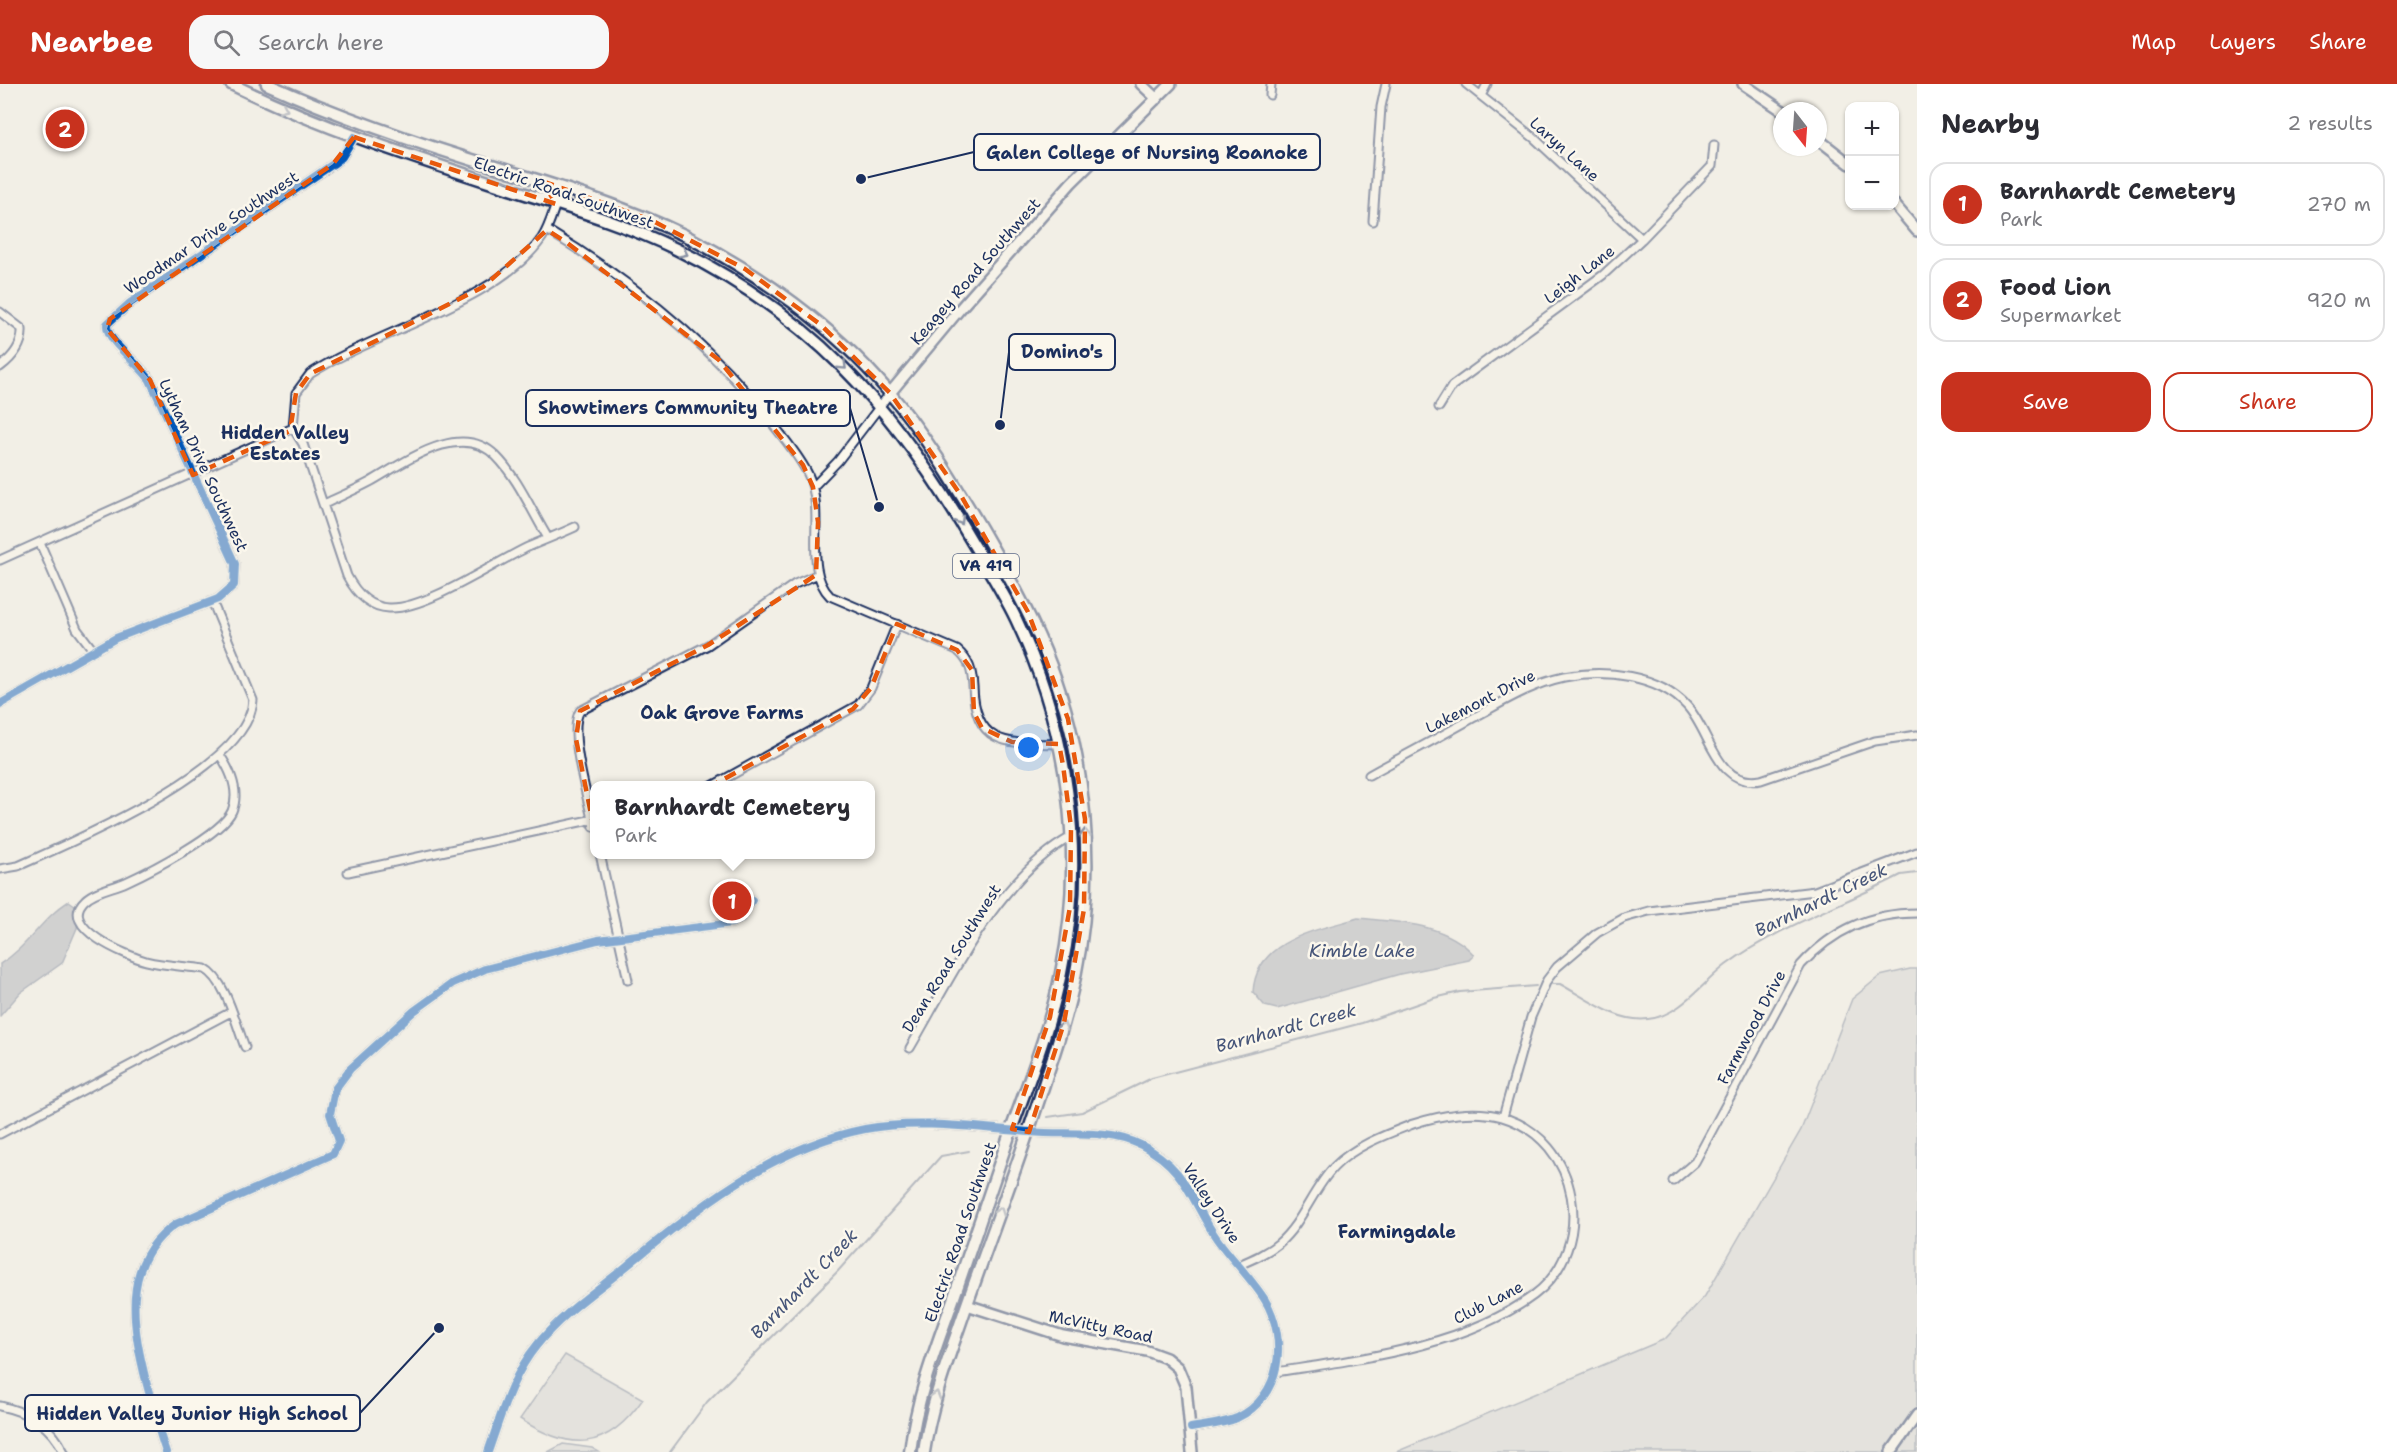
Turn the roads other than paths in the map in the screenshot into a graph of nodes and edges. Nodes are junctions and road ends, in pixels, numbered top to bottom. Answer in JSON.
{"nodes":[{"id":1,"x":231,"y":84,"type":"edge"},
{"id":2,"x":268,"y":84,"type":"edge"},
{"id":3,"x":1141,"y":84,"type":"edge"},
{"id":4,"x":1171,"y":84,"type":"edge"},
{"id":5,"x":1271,"y":84,"type":"edge"},
{"id":6,"x":1386,"y":84,"type":"edge"},
{"id":7,"x":1487,"y":84,"type":"edge"},
{"id":8,"x":1743,"y":84,"type":"edge"},
{"id":9,"x":1471,"y":85,"type":"edge"},
{"id":10,"x":1270,"y":94,"type":"dead end"},
{"id":11,"x":1482,"y":94,"type":"junction"},
{"id":12,"x":261,"y":99,"type":"junction"},
{"id":13,"x":1157,"y":99,"type":"junction"},
{"id":14,"x":1773,"y":104,"type":"edge"},
{"id":15,"x":354,"y":137,"type":"junction"},
{"id":16,"x":1714,"y":145,"type":"dead end"},
{"id":17,"x":1827,"y":146,"type":"edge"},
{"id":18,"x":1845,"y":160,"type":"edge"},
{"id":19,"x":542,"y":181,"type":"junction"},
{"id":20,"x":556,"y":204,"type":"junction"},
{"id":21,"x":1899,"y":210,"type":"edge"},
{"id":22,"x":1373,"y":221,"type":"dead end"},
{"id":23,"x":546,"y":230,"type":"junction"},
{"id":24,"x":1917,"y":231,"type":"edge"},
{"id":25,"x":1642,"y":239,"type":"junction"},
{"id":26,"x":0,"y":312,"type":"edge"},
{"id":27,"x":126,"y":352,"type":"joint"},
{"id":28,"x":0,"y":367,"type":"edge"},
{"id":29,"x":890,"y":393,"type":"junction"},
{"id":30,"x":881,"y":407,"type":"junction"},
{"id":31,"x":1439,"y":407,"type":"dead end"},
{"id":32,"x":293,"y":428,"type":"junction"},
{"id":33,"x":193,"y":475,"type":"junction"},
{"id":34,"x":813,"y":487,"type":"junction"},
{"id":35,"x":324,"y":504,"type":"junction"},
{"id":36,"x":575,"y":527,"type":"dead end"},
{"id":37,"x":548,"y":538,"type":"junction"},
{"id":38,"x":40,"y":543,"type":"junction"},
{"id":39,"x":0,"y":560,"type":"edge"},
{"id":40,"x":816,"y":575,"type":"junction"},
{"id":41,"x":212,"y":601,"type":"junction"},
{"id":42,"x":897,"y":624,"type":"junction"},
{"id":43,"x":93,"y":650,"type":"junction"},
{"id":44,"x":0,"y":704,"type":"edge"},
{"id":45,"x":1917,"y":735,"type":"edge"},
{"id":46,"x":1059,"y":744,"type":"junction"},
{"id":47,"x":220,"y":755,"type":"junction"},
{"id":48,"x":1369,"y":776,"type":"dead end"},
{"id":49,"x":721,"y":781,"type":"edge"},
{"id":50,"x":590,"y":807,"type":"edge"},
{"id":51,"x":590,"y":823,"type":"edge"},
{"id":52,"x":1071,"y":837,"type":"junction"},
{"id":53,"x":1917,"y":852,"type":"edge"},
{"id":54,"x":601,"y":859,"type":"edge"},
{"id":55,"x":0,"y":869,"type":"edge"},
{"id":56,"x":348,"y":872,"type":"dead end"},
{"id":57,"x":752,"y":900,"type":"dead end"},
{"id":58,"x":1917,"y":913,"type":"edge"},
{"id":59,"x":618,"y":936,"type":"junction"},
{"id":60,"x":628,"y":980,"type":"dead end"},
{"id":61,"x":231,"y":1012,"type":"junction"},
{"id":62,"x":245,"y":1047,"type":"dead end"},
{"id":63,"x":910,"y":1048,"type":"dead end"},
{"id":64,"x":1503,"y":1117,"type":"junction"},
{"id":65,"x":1012,"y":1129,"type":"junction"},
{"id":66,"x":1029,"y":1132,"type":"junction"},
{"id":67,"x":0,"y":1134,"type":"edge"},
{"id":68,"x":1673,"y":1181,"type":"dead end"},
{"id":69,"x":1239,"y":1265,"type":"junction"},
{"id":70,"x":967,"y":1305,"type":"junction"},
{"id":71,"x":1276,"y":1372,"type":"junction"},
{"id":72,"x":0,"y":1406,"type":"edge"},
{"id":73,"x":1917,"y":1415,"type":"edge"},
{"id":74,"x":1191,"y":1428,"type":"junction"},
{"id":75,"x":64,"y":1452,"type":"edge"},
{"id":76,"x":166,"y":1452,"type":"edge"},
{"id":77,"x":488,"y":1452,"type":"edge"},
{"id":78,"x":910,"y":1452,"type":"edge"},
{"id":79,"x":924,"y":1452,"type":"edge"},
{"id":80,"x":1192,"y":1452,"type":"edge"},
{"id":81,"x":1891,"y":1452,"type":"edge"}],
"edges":[{"from":1,"to":12,"type":"main road","name":"Electric Road Southwest","number":"VA 419"},
{"from":2,"to":12,"type":"street"},
{"from":2,"to":19,"type":"main road","name":"Electric Road Southwest","number":"VA 419"},
{"from":3,"to":13,"type":"street"},
{"from":4,"to":13,"type":"street","name":"Keagey Road Southwest"},
{"from":5,"to":10,"type":"street"},
{"from":6,"to":22,"type":"street"},
{"from":7,"to":11,"type":"street"},
{"from":8,"to":14,"type":"street"},
{"from":9,"to":11,"type":"street","name":"Laryn Lane"},
{"from":11,"to":25,"type":"street","name":"Laryn Lane"},
{"from":12,"to":15,"type":"main road","name":"Electric Road Southwest","number":"VA 419","one_way":true},
{"from":13,"to":29,"type":"street","name":"Keagey Road Southwest"},
{"from":15,"to":20,"type":"main road","name":"Electric Road Southwest","number":"VA 419"},
{"from":15,"to":27,"type":"street","name":"Woodmar Drive Southwest"},
{"from":16,"to":25,"type":"street","name":"Leigh Lane"},
{"from":17,"to":18,"type":"street"},
{"from":19,"to":20,"type":"street"},
{"from":19,"to":29,"type":"main road","name":"Electric Road Southwest","number":"VA 419"},
{"from":20,"to":23,"type":"street"},
{"from":20,"to":30,"type":"main road","name":"Electric Road Southwest","number":"VA 419","one_way":true},
{"from":21,"to":24,"type":"street"},
{"from":23,"to":32,"type":"street"},
{"from":23,"to":34,"type":"street"},
{"from":25,"to":31,"type":"street","name":"Leigh Lane"},
{"from":26,"to":28,"type":"street"},
{"from":27,"to":33,"type":"street","name":"Lytham Drive Southwest"},
{"from":29,"to":30,"type":"street","name":"Keagey Road Southwest"},
{"from":66,"to":29,"type":"main road","name":"Electric Road Southwest","number":"VA 419","one_way":true},
{"from":30,"to":34,"type":"street","name":"Keagey Road Southwest"},
{"from":30,"to":46,"type":"main road","name":"Electric Road Southwest","number":"VA 419","one_way":true},
{"from":32,"to":33,"type":"street"},
{"from":32,"to":35,"type":"street"},
{"from":33,"to":38,"type":"street"},
{"from":33,"to":41,"type":"street","name":"Lytham Drive Southwest"},
{"from":34,"to":40,"type":"street"},
{"from":35,"to":37,"type":"street"},
{"from":35,"to":37,"type":"street"},
{"from":36,"to":37,"type":"street"},
{"from":38,"to":39,"type":"street"},
{"from":38,"to":43,"type":"street"},
{"from":40,"to":42,"type":"street"},
{"from":40,"to":50,"type":"street"},
{"from":41,"to":43,"type":"street","name":"Lytham Drive Southwest"},
{"from":41,"to":47,"type":"street"},
{"from":42,"to":46,"type":"street"},
{"from":42,"to":49,"type":"street"},
{"from":43,"to":44,"type":"street","name":"Lytham Drive Southwest"},
{"from":45,"to":48,"type":"street","name":"Lakemont Drive"},
{"from":46,"to":52,"type":"main road","name":"Electric Road Southwest","number":"VA 419"},
{"from":47,"to":55,"type":"street"},
{"from":47,"to":61,"type":"street"},
{"from":51,"to":56,"type":"street"},
{"from":52,"to":63,"type":"street","name":"Dean Road Southwest"},
{"from":52,"to":65,"type":"main road","name":"Electric Road Southwest","number":"VA 419"},
{"from":53,"to":64,"type":"street"},
{"from":54,"to":59,"type":"street"},
{"from":57,"to":59,"type":"street"},
{"from":58,"to":68,"type":"street","name":"Farmwood Drive"},
{"from":59,"to":60,"type":"street"},
{"from":59,"to":76,"type":"street"},
{"from":61,"to":62,"type":"street"},
{"from":61,"to":67,"type":"street"},
{"from":64,"to":69,"type":"street","name":"Club Lane"},
{"from":64,"to":71,"type":"street","name":"Club Lane"},
{"from":65,"to":66,"type":"street","name":"Valley Drive"},
{"from":65,"to":77,"type":"street","name":"Valley Drive"},
{"from":65,"to":78,"type":"main road","name":"Electric Road Southwest","number":"VA 419"},
{"from":66,"to":69,"type":"street","name":"Valley Drive"},
{"from":70,"to":66,"type":"main road","name":"Electric Road Southwest","number":"VA 419","one_way":true},
{"from":69,"to":71,"type":"street","name":"Valley Drive"},
{"from":70,"to":74,"type":"street","name":"McVitty Road"},
{"from":79,"to":70,"type":"main road","name":"Electric Road Southwest","number":"VA 419","one_way":true},
{"from":71,"to":74,"type":"street","name":"Valley Drive"},
{"from":72,"to":75,"type":"street"},
{"from":73,"to":81,"type":"street"},
{"from":74,"to":80,"type":"street","name":"McVitty Road"}]}
